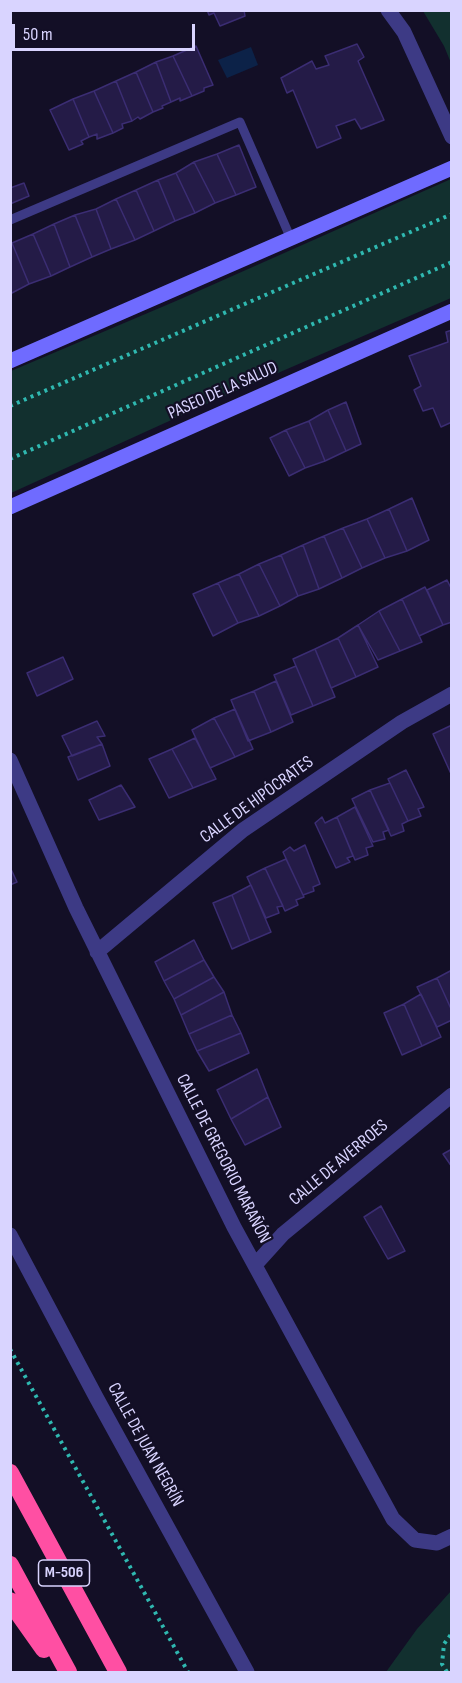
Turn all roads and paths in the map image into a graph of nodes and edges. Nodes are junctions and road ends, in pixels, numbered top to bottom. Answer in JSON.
{"nodes":[{"id":1,"x":388,"y":10,"type":"edge"},
{"id":2,"x":452,"y":137,"type":"edge"},
{"id":3,"x":452,"y":168,"type":"edge"},
{"id":4,"x":452,"y":214,"type":"edge"},
{"id":5,"x":10,"y":220,"type":"edge"},
{"id":6,"x":291,"y":239,"type":"junction"},
{"id":7,"x":452,"y":262,"type":"edge"},
{"id":8,"x":452,"y":311,"type":"edge"},
{"id":9,"x":10,"y":361,"type":"edge"},
{"id":10,"x":10,"y":406,"type":"edge"},
{"id":11,"x":10,"y":459,"type":"edge"},
{"id":12,"x":10,"y":507,"type":"edge"},
{"id":13,"x":452,"y":694,"type":"edge"},
{"id":14,"x":10,"y":760,"type":"edge"},
{"id":15,"x":97,"y":952,"type":"junction"},
{"id":16,"x":452,"y":1095,"type":"edge"},
{"id":17,"x":10,"y":1235,"type":"edge"},
{"id":18,"x":255,"y":1265,"type":"junction"},
{"id":19,"x":10,"y":1349,"type":"edge"},
{"id":20,"x":10,"y":1473,"type":"edge"},
{"id":21,"x":444,"y":1540,"type":"edge"},
{"id":22,"x":10,"y":1565,"type":"edge"},
{"id":23,"x":10,"y":1601,"type":"edge"},
{"id":24,"x":452,"y":1633,"type":"edge"},
{"id":25,"x":62,"y":1672,"type":"edge"},
{"id":26,"x":68,"y":1672,"type":"edge"},
{"id":27,"x":118,"y":1672,"type":"edge"},
{"id":28,"x":188,"y":1672,"type":"edge"},
{"id":29,"x":247,"y":1672,"type":"edge"},
{"id":30,"x":447,"y":1672,"type":"edge"}],
"edges":[{"from":1,"to":2,"type":"street"},
{"from":3,"to":6,"type":"street"},
{"from":4,"to":10,"type":"path"},
{"from":5,"to":6,"type":"lane"},
{"from":6,"to":9,"type":"street"},
{"from":7,"to":11,"type":"path"},
{"from":8,"to":12,"type":"street","name":"PASEO DE LA SALUD"},
{"from":13,"to":15,"type":"street","name":"CALLE DE HIPÓCRATES"},
{"from":14,"to":15,"type":"street","name":"CALLE DE GREGORIO MARAÑÓN"},
{"from":15,"to":18,"type":"street","name":"CALLE DE GREGORIO MARAÑÓN"},
{"from":16,"to":18,"type":"street","name":"CALLE DE AVERROES"},
{"from":17,"to":29,"type":"street","name":"CALLE DE JUAN NEGRÍN"},
{"from":18,"to":21,"type":"street","name":"CALLE DE GREGORIO MARAÑÓN"},
{"from":19,"to":28,"type":"path"},
{"from":20,"to":27,"type":"highway","number":"M-506"},
{"from":22,"to":26,"type":"highway","number":"M-506"},
{"from":23,"to":25,"type":"highway"},
{"from":24,"to":30,"type":"path"}]}
